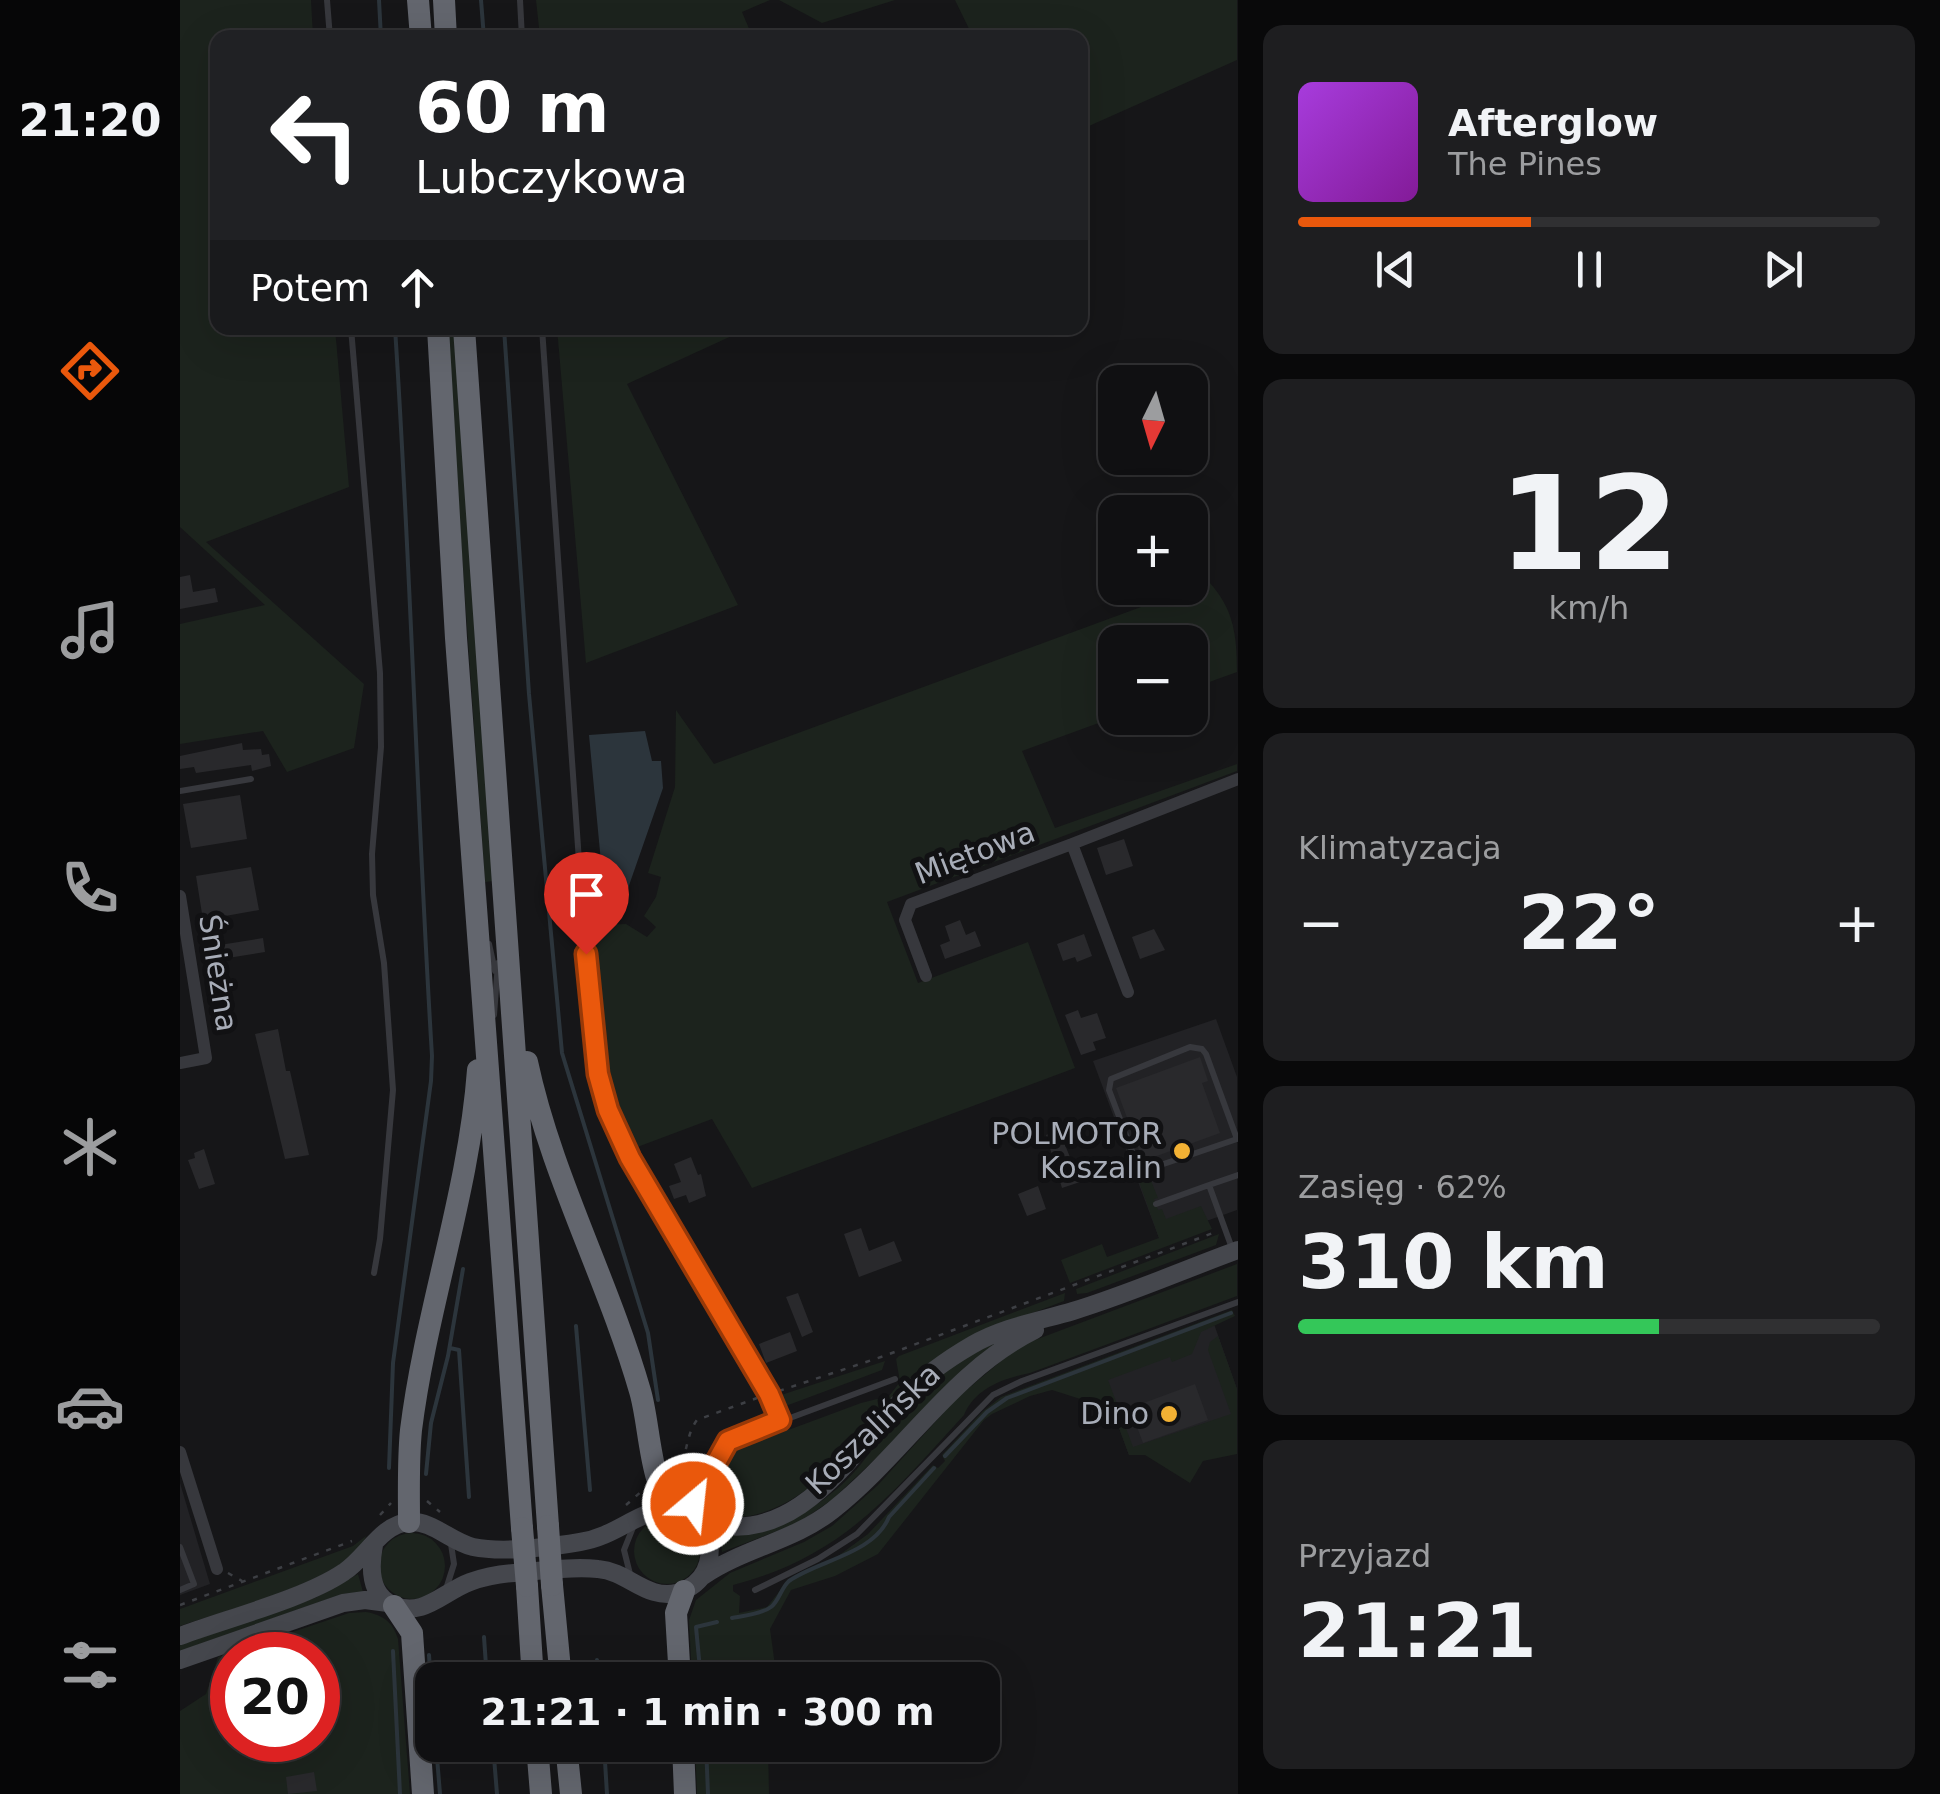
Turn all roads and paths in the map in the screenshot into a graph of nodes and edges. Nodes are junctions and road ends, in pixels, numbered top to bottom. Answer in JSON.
{"nodes":[{"id":1,"x":327,"y":0,"type":"edge"},
{"id":2,"x":418,"y":0,"type":"edge"},
{"id":3,"x":444,"y":0,"type":"edge"},
{"id":4,"x":520,"y":0,"type":"edge"},
{"id":5,"x":329,"y":30,"type":"edge"},
{"id":6,"x":420,"y":30,"type":"edge"},
{"id":7,"x":446,"y":30,"type":"edge"},
{"id":8,"x":522,"y":30,"type":"edge"},
{"id":9,"x":352,"y":335,"type":"edge"},
{"id":10,"x":438,"y":335,"type":"edge"},
{"id":11,"x":464,"y":335,"type":"edge"},
{"id":12,"x":543,"y":335,"type":"edge"},
{"id":13,"x":1238,"y":779,"type":"edge"},
{"id":14,"x":251,"y":780,"type":"dead end"},
{"id":15,"x":180,"y":791,"type":"edge"},
{"id":16,"x":1072,"y":844,"type":"junction"},
{"id":17,"x":180,"y":896,"type":"edge"},
{"id":18,"x":926,"y":976,"type":"dead end"},
{"id":19,"x":497,"y":977,"type":"junction"},
{"id":20,"x":1128,"y":992,"type":"dead end"},
{"id":21,"x":180,"y":1063,"type":"edge"},
{"id":22,"x":1238,"y":1139,"type":"edge"},
{"id":23,"x":1238,"y":1175,"type":"edge"},
{"id":24,"x":1209,"y":1186,"type":"junction"},
{"id":25,"x":1156,"y":1204,"type":"dead end"},
{"id":26,"x":1225,"y":1228,"type":"junction"},
{"id":27,"x":1235,"y":1251,"type":"edge"},
{"id":28,"x":374,"y":1273,"type":"dead end"},
{"id":29,"x":1238,"y":1302,"type":"edge"},
{"id":30,"x":1076,"y":1310,"type":"junction"},
{"id":31,"x":896,"y":1379,"type":"dead end"},
{"id":32,"x":769,"y":1394,"type":"junction"},
{"id":33,"x":780,"y":1420,"type":"junction"},
{"id":34,"x":181,"y":1462,"type":"edge"},
{"id":35,"x":658,"y":1484,"type":"junction"},
{"id":36,"x":409,"y":1498,"type":"junction"},
{"id":37,"x":615,"y":1514,"type":"dead end"},
{"id":38,"x":687,"y":1514,"type":"junction"},
{"id":39,"x":379,"y":1516,"type":"dead end"},
{"id":40,"x":638,"y":1520,"type":"junction"},
{"id":41,"x":409,"y":1522,"type":"junction"},
{"id":42,"x":447,"y":1528,"type":"junction"},
{"id":43,"x":366,"y":1542,"type":"junction"},
{"id":44,"x":180,"y":1547,"type":"edge"},
{"id":45,"x":217,"y":1570,"type":"dead end"},
{"id":46,"x":636,"y":1581,"type":"junction"},
{"id":47,"x":693,"y":1583,"type":"junction"},
{"id":48,"x":180,"y":1590,"type":"edge"},
{"id":49,"x":754,"y":1590,"type":"dead end"},
{"id":50,"x":440,"y":1598,"type":"junction"},
{"id":51,"x":391,"y":1604,"type":"junction"},
{"id":52,"x":180,"y":1605,"type":"edge"},
{"id":53,"x":180,"y":1636,"type":"edge"},
{"id":54,"x":180,"y":1660,"type":"edge"},
{"id":55,"x":532,"y":1662,"type":"edge"},
{"id":56,"x":559,"y":1662,"type":"edge"},
{"id":57,"x":679,"y":1662,"type":"edge"},
{"id":58,"x":538,"y":1762,"type":"edge"},
{"id":59,"x":568,"y":1762,"type":"edge"},
{"id":60,"x":683,"y":1762,"type":"edge"},
{"id":61,"x":423,"y":1794,"type":"edge"},
{"id":62,"x":541,"y":1794,"type":"edge"},
{"id":63,"x":571,"y":1794,"type":"edge"},
{"id":64,"x":684,"y":1794,"type":"edge"}],
"edges":[{"from":1,"to":5,"type":"lane"},
{"from":2,"to":6,"type":"highway"},
{"from":3,"to":7,"type":"highway"},
{"from":4,"to":8,"type":"lane"},
{"from":9,"to":28,"type":"lane"},
{"from":10,"to":19,"type":"highway"},
{"from":11,"to":19,"type":"highway"},
{"from":12,"to":32,"type":"lane"},
{"from":13,"to":16,"type":"street","name":"Miętowa"},
{"from":14,"to":15,"type":"lane"},
{"from":16,"to":18,"type":"street","name":"Miętowa"},
{"from":16,"to":20,"type":"street","name":"Miętowa"},
{"from":17,"to":21,"type":"street","name":"Śnieżna"},
{"from":19,"to":35,"type":"highway"},
{"from":19,"to":36,"type":"highway"},
{"from":19,"to":55,"type":"highway","bridge":true},
{"from":19,"to":56,"type":"highway","bridge":true},
{"from":22,"to":22,"type":"lane"},
{"from":23,"to":24,"type":"lane"},
{"from":24,"to":25,"type":"lane"},
{"from":24,"to":26,"type":"lane"},
{"from":26,"to":27,"type":"lane"},
{"from":26,"to":32,"type":"path"},
{"from":27,"to":30,"type":"main road","name":"Koszalińska"},
{"from":29,"to":49,"type":"lane"},
{"from":30,"to":38,"type":"main road","name":"Koszalińska"},
{"from":30,"to":47,"type":"main road","name":"Koszalińska"},
{"from":31,"to":33,"type":"lane"},
{"from":32,"to":33,"type":"lane"},
{"from":32,"to":35,"type":"path"},
{"from":33,"to":38,"type":"lane"},
{"from":34,"to":45,"type":"street"},
{"from":35,"to":37,"type":"path"},
{"from":35,"to":38,"type":"highway"},
{"from":36,"to":39,"type":"path"},
{"from":36,"to":41,"type":"highway"},
{"from":36,"to":42,"type":"path"},
{"from":38,"to":40,"type":"main road"},
{"from":38,"to":47,"type":"main road"},
{"from":40,"to":42,"type":"main road"},
{"from":40,"to":46,"type":"lane"},
{"from":41,"to":42,"type":"main road"},
{"from":41,"to":43,"type":"main road"},
{"from":42,"to":50,"type":"lane"},
{"from":43,"to":51,"type":"main road"},
{"from":43,"to":52,"type":"path"},
{"from":43,"to":53,"type":"main road"},
{"from":44,"to":48,"type":"lane"},
{"from":46,"to":47,"type":"main road"},
{"from":46,"to":50,"type":"main road"},
{"from":47,"to":57,"type":"highway"},
{"from":50,"to":51,"type":"main road"},
{"from":51,"to":54,"type":"main road"},
{"from":51,"to":61,"type":"highway"},
{"from":58,"to":62,"type":"highway"},
{"from":59,"to":63,"type":"highway"},
{"from":60,"to":64,"type":"highway"}]}
